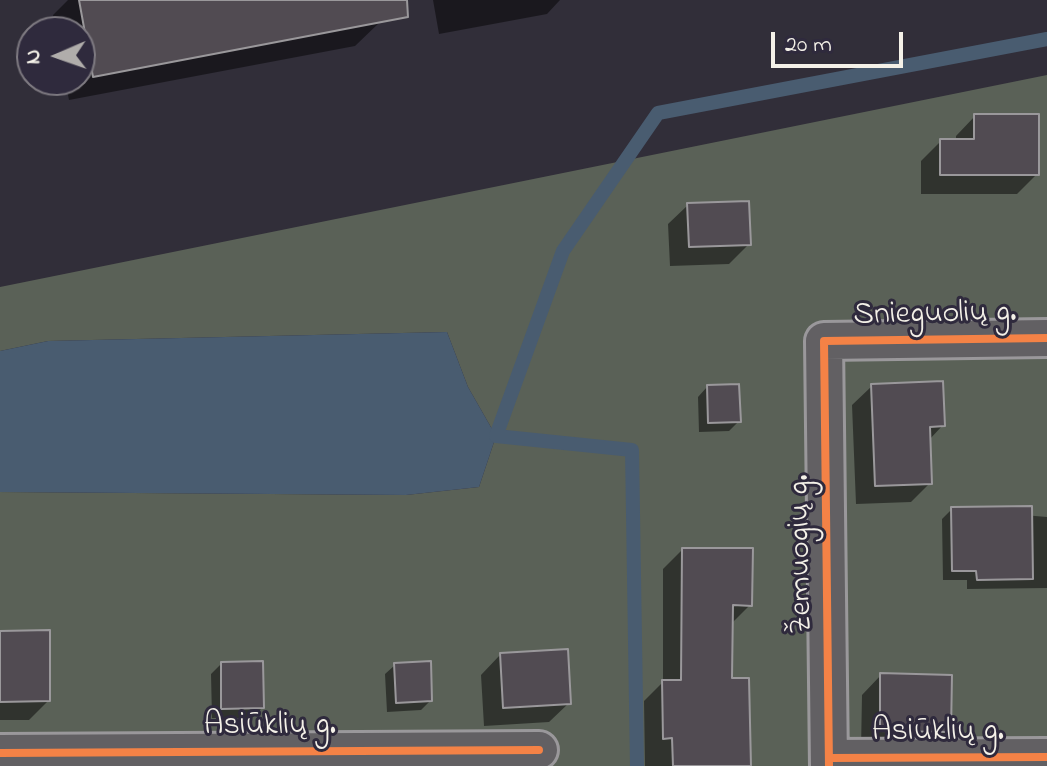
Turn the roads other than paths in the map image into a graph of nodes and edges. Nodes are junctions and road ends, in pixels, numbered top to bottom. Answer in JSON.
{"nodes":[{"id":1,"x":1047,"y":338,"type":"edge"},
{"id":2,"x":824,"y":341,"type":"joint"},
{"id":3,"x":539,"y":750,"type":"dead end"},
{"id":4,"x":0,"y":753,"type":"edge"},
{"id":5,"x":1047,"y":757,"type":"edge"},
{"id":6,"x":829,"y":762,"type":"edge"}],
"edges":[{"from":1,"to":2,"type":"street","name":"Snieguolių g."},
{"from":2,"to":6,"type":"street","name":"Žemuogių g."},
{"from":3,"to":4,"type":"street","name":"Asiūklių g."},
{"from":5,"to":6,"type":"street","name":"Asiūklių g."}]}
